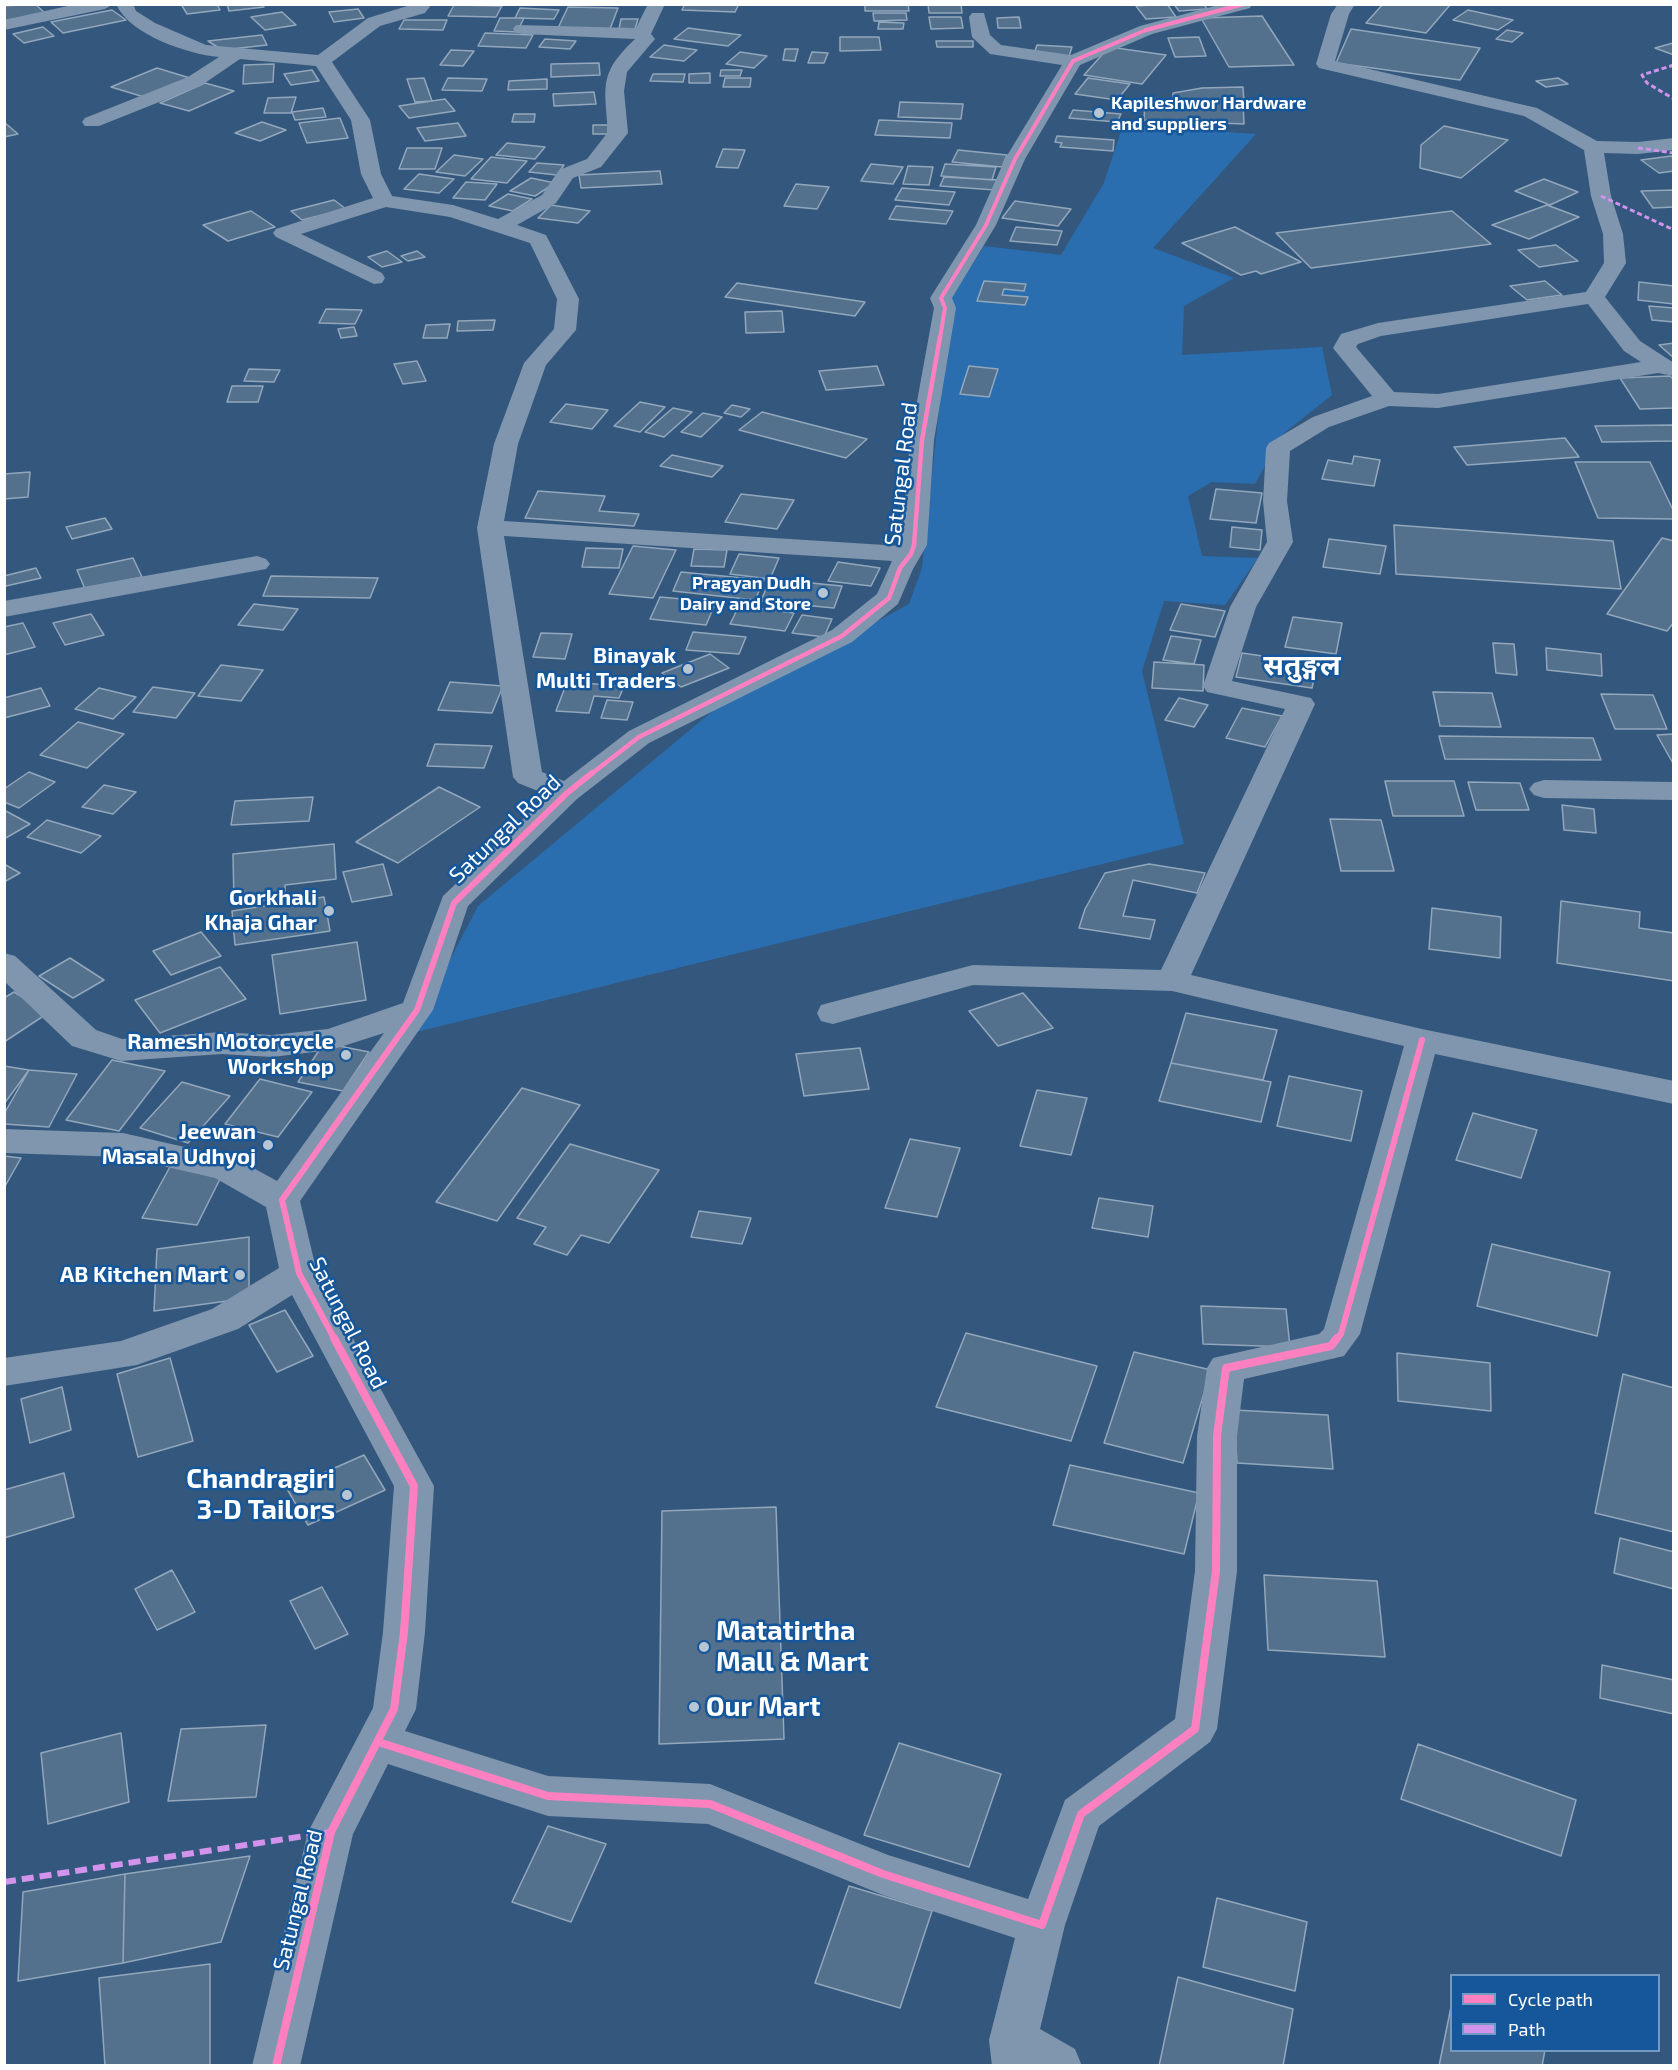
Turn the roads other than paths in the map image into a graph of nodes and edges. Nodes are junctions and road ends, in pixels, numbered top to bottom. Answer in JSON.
{"nodes":[{"id":1,"x":105,"y":4,"type":"edge"},
{"id":2,"x":124,"y":4,"type":"edge"},
{"id":3,"x":424,"y":4,"type":"edge"},
{"id":4,"x":657,"y":4,"type":"edge"},
{"id":5,"x":1244,"y":4,"type":"edge"},
{"id":6,"x":1347,"y":4,"type":"edge"},
{"id":7,"x":978,"y":17,"type":"dead end"},
{"id":8,"x":4,"y":25,"type":"edge"},
{"id":9,"x":522,"y":29,"type":"dead end"},
{"id":10,"x":642,"y":34,"type":"junction"},
{"id":11,"x":235,"y":54,"type":"junction"},
{"id":12,"x":322,"y":61,"type":"junction"},
{"id":13,"x":1073,"y":62,"type":"junction"},
{"id":14,"x":92,"y":122,"type":"dead end"},
{"id":15,"x":1674,"y":144,"type":"edge"},
{"id":16,"x":1593,"y":147,"type":"junction"},
{"id":17,"x":385,"y":201,"type":"junction"},
{"id":18,"x":502,"y":225,"type":"junction"},
{"id":19,"x":374,"y":278,"type":"dead end"},
{"id":20,"x":1594,"y":297,"type":"junction"},
{"id":21,"x":1667,"y":369,"type":"edge"},
{"id":22,"x":1387,"y":399,"type":"junction"},
{"id":23,"x":490,"y":528,"type":"junction"},
{"id":24,"x":911,"y":554,"type":"junction"},
{"id":25,"x":257,"y":564,"type":"dead end"},
{"id":26,"x":4,"y":609,"type":"edge"},
{"id":27,"x":1544,"y":789,"type":"dead end"},
{"id":28,"x":1674,"y":790,"type":"edge"},
{"id":29,"x":567,"y":793,"type":"junction"},
{"id":30,"x":4,"y":963,"type":"edge"},
{"id":31,"x":1172,"y":981,"type":"junction"},
{"id":32,"x":417,"y":1010,"type":"junction"},
{"id":33,"x":833,"y":1013,"type":"dead end"},
{"id":34,"x":1422,"y":1040,"type":"junction"},
{"id":35,"x":1674,"y":1093,"type":"edge"},
{"id":36,"x":4,"y":1141,"type":"edge"},
{"id":37,"x":282,"y":1200,"type":"junction"},
{"id":38,"x":298,"y":1273,"type":"junction"},
{"id":39,"x":4,"y":1372,"type":"edge"},
{"id":40,"x":378,"y":1742,"type":"junction"},
{"id":41,"x":1042,"y":1925,"type":"junction"},
{"id":42,"x":1014,"y":2053,"type":"edge"},
{"id":43,"x":276,"y":2066,"type":"edge"},
{"id":44,"x":1058,"y":2066,"type":"edge"}],
"edges":[{"from":1,"to":8,"type":"street"},
{"from":2,"to":11,"type":"street"},
{"from":3,"to":12,"type":"street"},
{"from":4,"to":10,"type":"street"},
{"from":5,"to":13,"type":"street"},
{"from":6,"to":16,"type":"street"},
{"from":7,"to":13,"type":"street"},
{"from":9,"to":10,"type":"street"},
{"from":10,"to":18,"type":"street"},
{"from":11,"to":12,"type":"street"},
{"from":11,"to":14,"type":"street"},
{"from":12,"to":17,"type":"street"},
{"from":13,"to":24,"type":"street","name":"Satungal Road"},
{"from":15,"to":16,"type":"street"},
{"from":16,"to":20,"type":"street"},
{"from":17,"to":18,"type":"street"},
{"from":17,"to":19,"type":"street"},
{"from":18,"to":23,"type":"street"},
{"from":20,"to":21,"type":"street"},
{"from":20,"to":22,"type":"street"},
{"from":21,"to":22,"type":"street"},
{"from":22,"to":31,"type":"street"},
{"from":23,"to":24,"type":"street"},
{"from":23,"to":29,"type":"street"},
{"from":24,"to":29,"type":"street","name":"Satungal Road"},
{"from":25,"to":26,"type":"street"},
{"from":27,"to":28,"type":"street"},
{"from":29,"to":32,"type":"street","name":"Satungal Road"},
{"from":30,"to":32,"type":"street"},
{"from":31,"to":33,"type":"street"},
{"from":31,"to":34,"type":"street"},
{"from":32,"to":37,"type":"street","name":"Satungal Road"},
{"from":34,"to":35,"type":"street"},
{"from":34,"to":41,"type":"street"},
{"from":36,"to":37,"type":"street"},
{"from":37,"to":38,"type":"street","name":"Satungal Road"},
{"from":38,"to":39,"type":"street"},
{"from":38,"to":40,"type":"street","name":"Satungal Road"},
{"from":40,"to":41,"type":"street"},
{"from":40,"to":43,"type":"street","name":"Satungal Road"},
{"from":41,"to":42,"type":"street"},
{"from":42,"to":44,"type":"street"}]}
